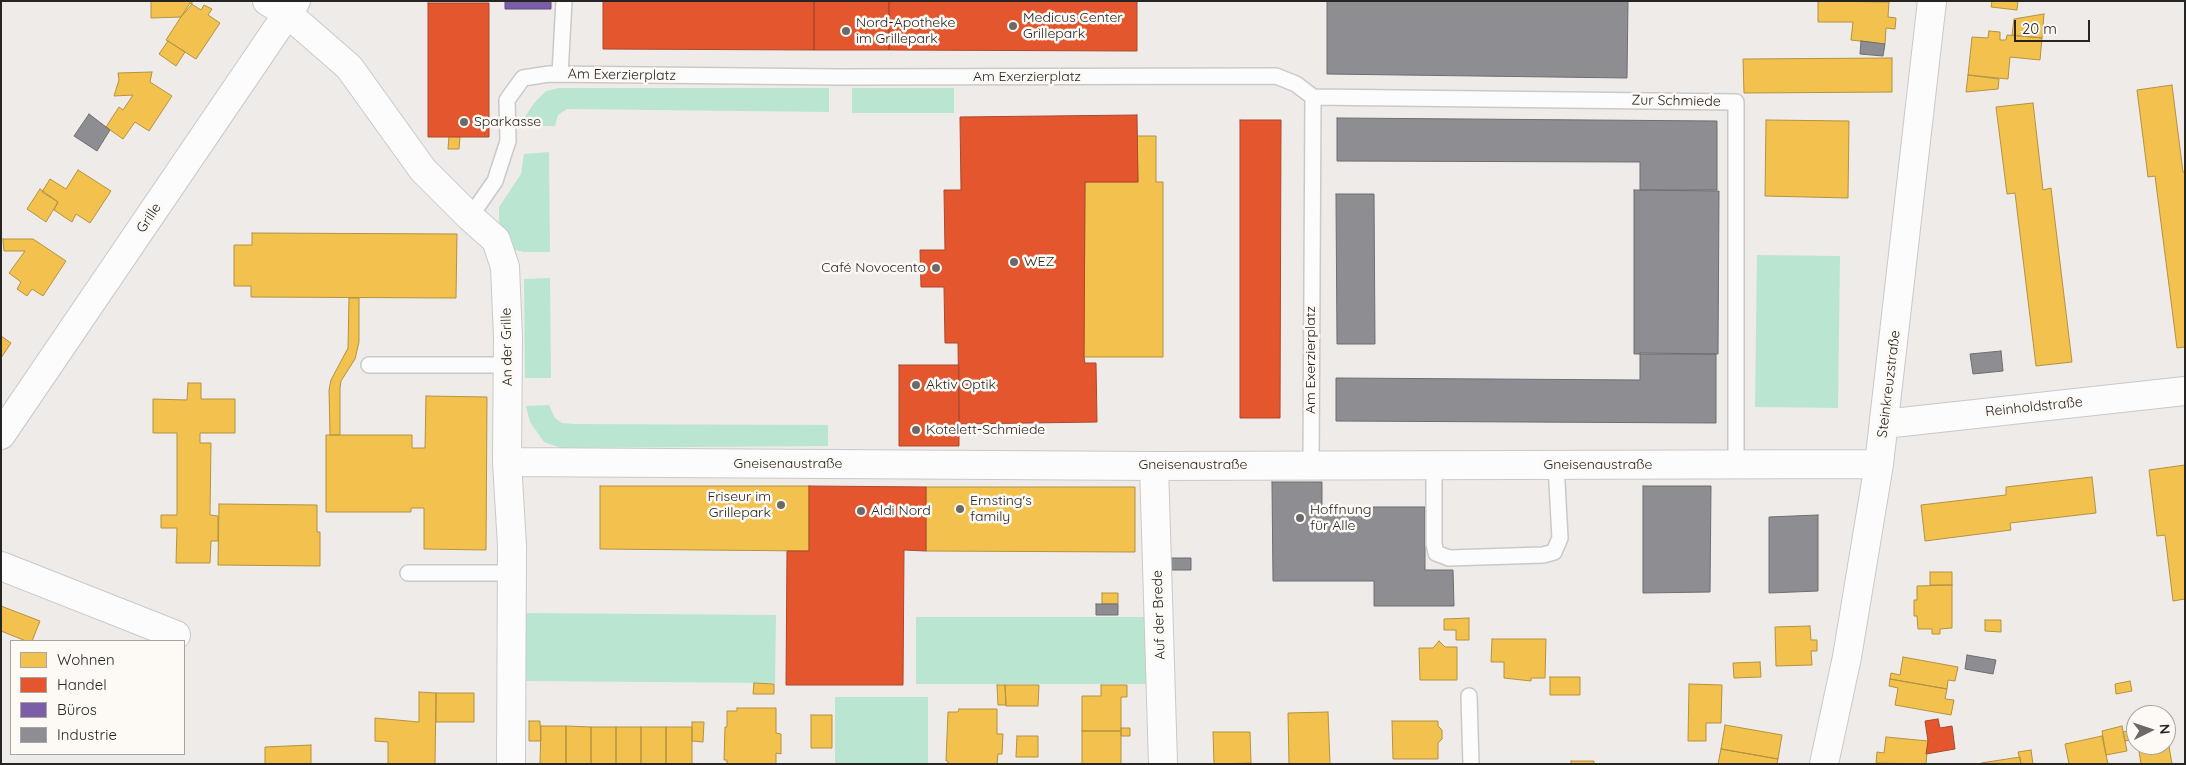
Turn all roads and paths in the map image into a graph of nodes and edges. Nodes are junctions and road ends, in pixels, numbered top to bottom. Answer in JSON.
{"nodes":[{"id":1,"x":564,"y":1,"type":"edge"},
{"id":2,"x":1932,"y":1,"type":"edge"},
{"id":3,"x":284,"y":5,"type":"edge"},
{"id":4,"x":560,"y":74,"type":"junction"},
{"id":5,"x":1313,"y":96,"type":"junction"},
{"id":6,"x":470,"y":217,"type":"junction"},
{"id":7,"x":508,"y":365,"type":"junction"},
{"id":8,"x":369,"y":366,"type":"dead end"},
{"id":9,"x":2185,"y":390,"type":"edge"},
{"id":10,"x":1884,"y":424,"type":"junction"},
{"id":11,"x":1,"y":435,"type":"edge"},
{"id":12,"x":508,"y":462,"type":"junction"},
{"id":13,"x":1311,"y":464,"type":"junction"},
{"id":14,"x":1434,"y":464,"type":"junction"},
{"id":15,"x":1879,"y":464,"type":"junction"},
{"id":16,"x":1556,"y":465,"type":"junction"},
{"id":17,"x":1736,"y":465,"type":"junction"},
{"id":18,"x":1154,"y":466,"type":"junction"},
{"id":19,"x":1,"y":566,"type":"edge"},
{"id":20,"x":408,"y":573,"type":"dead end"},
{"id":21,"x":511,"y":573,"type":"junction"},
{"id":22,"x":176,"y":635,"type":"dead end"},
{"id":23,"x":1469,"y":696,"type":"dead end"},
{"id":24,"x":511,"y":764,"type":"edge"},
{"id":25,"x":1164,"y":764,"type":"edge"},
{"id":26,"x":1471,"y":764,"type":"edge"},
{"id":27,"x":1824,"y":764,"type":"edge"}],
"edges":[{"from":1,"to":4,"type":"lane"},
{"from":2,"to":10,"type":"street","name":"Steinkreuzstraße"},
{"from":3,"to":6,"type":"street","name":"An der Grille"},
{"from":3,"to":11,"type":"street","name":"Grille"},
{"from":4,"to":5,"type":"lane","name":"Am Exerzierplatz"},
{"from":4,"to":6,"type":"lane","name":"Am Exerzierplatz"},
{"from":5,"to":13,"type":"lane","name":"Am Exerzierplatz"},
{"from":5,"to":17,"type":"lane","name":"Zur Schmiede"},
{"from":6,"to":7,"type":"street","name":"An der Grille"},
{"from":7,"to":8,"type":"lane"},
{"from":7,"to":12,"type":"street","name":"An der Grille"},
{"from":9,"to":10,"type":"street","name":"Reinholdstraße"},
{"from":10,"to":15,"type":"street","name":"Steinkreuzstraße"},
{"from":12,"to":18,"type":"street","name":"Gneisenaustraße"},
{"from":12,"to":21,"type":"street","name":"An der Grille"},
{"from":13,"to":14,"type":"street","name":"Gneisenaustraße"},
{"from":13,"to":18,"type":"street","name":"Gneisenaustraße"},
{"from":14,"to":16,"type":"street","name":"Gneisenaustraße"},
{"from":14,"to":16,"type":"lane"},
{"from":15,"to":17,"type":"street","name":"Gneisenaustraße"},
{"from":15,"to":27,"type":"street","name":"Steinkreuzstraße"},
{"from":16,"to":17,"type":"street","name":"Gneisenaustraße"},
{"from":18,"to":25,"type":"street","name":"Auf der Brede"},
{"from":19,"to":22,"type":"street"},
{"from":20,"to":21,"type":"lane"},
{"from":21,"to":24,"type":"street","name":"An der Grille"},
{"from":23,"to":26,"type":"lane"}]}
